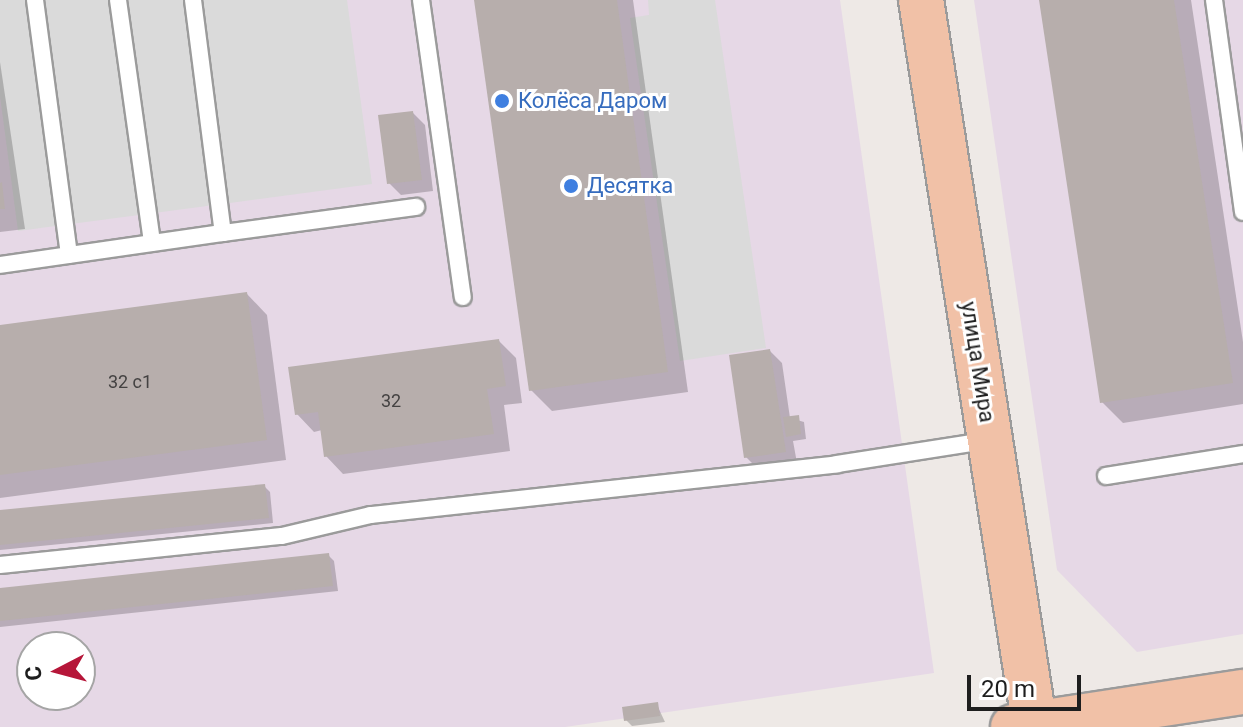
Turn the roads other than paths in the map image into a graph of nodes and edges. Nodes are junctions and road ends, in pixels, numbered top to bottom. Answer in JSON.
{"nodes":[{"id":1,"x":35,"y":0,"type":"edge"},
{"id":2,"x":118,"y":0,"type":"edge"},
{"id":3,"x":193,"y":0,"type":"edge"},
{"id":4,"x":421,"y":0,"type":"edge"},
{"id":5,"x":921,"y":0,"type":"edge"},
{"id":6,"x":1214,"y":0,"type":"edge"},
{"id":7,"x":416,"y":207,"type":"dead end"},
{"id":8,"x":1243,"y":212,"type":"edge"},
{"id":9,"x":223,"y":233,"type":"junction"},
{"id":10,"x":152,"y":243,"type":"junction"},
{"id":11,"x":69,"y":255,"type":"junction"},
{"id":12,"x":0,"y":265,"type":"edge"},
{"id":13,"x":463,"y":297,"type":"dead end"},
{"id":14,"x":990,"y":440,"type":"junction"},
{"id":15,"x":1243,"y":454,"type":"edge"},
{"id":16,"x":1106,"y":476,"type":"dead end"},
{"id":17,"x":0,"y":565,"type":"edge"},
{"id":18,"x":1243,"y":692,"type":"edge"},
{"id":19,"x":1031,"y":726,"type":"edge"}],
"edges":[{"from":1,"to":11,"type":"lane"},
{"from":2,"to":10,"type":"lane"},
{"from":3,"to":9,"type":"lane"},
{"from":4,"to":13,"type":"lane"},
{"from":5,"to":14,"type":"main road","name":"улица Мира"},
{"from":6,"to":8,"type":"lane"},
{"from":7,"to":9,"type":"lane"},
{"from":9,"to":10,"type":"lane"},
{"from":10,"to":11,"type":"lane"},
{"from":11,"to":12,"type":"lane"},
{"from":14,"to":17,"type":"lane"},
{"from":14,"to":19,"type":"main road","name":"улица Мира"},
{"from":15,"to":16,"type":"lane"},
{"from":18,"to":19,"type":"main road"}]}
